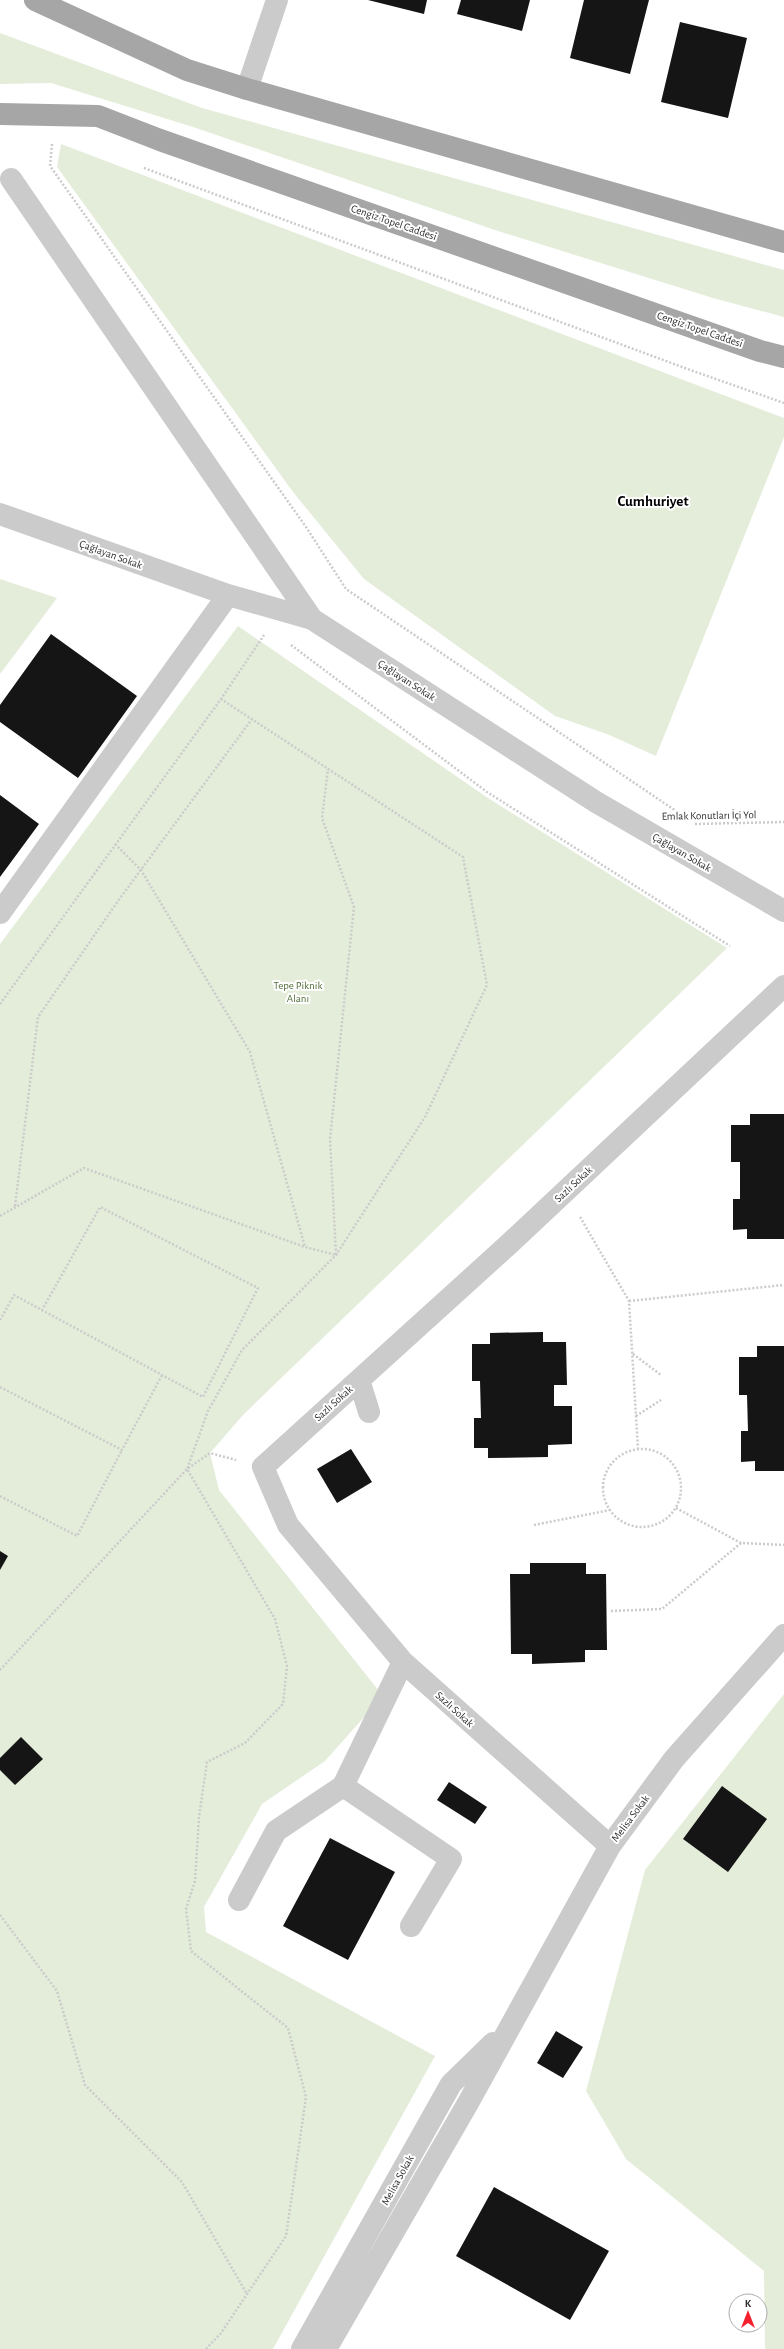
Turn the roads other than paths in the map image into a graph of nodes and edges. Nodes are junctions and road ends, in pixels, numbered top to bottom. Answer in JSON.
{"nodes":[{"id":1,"x":35,"y":0,"type":"edge"},
{"id":2,"x":277,"y":0,"type":"edge"},
{"id":3,"x":247,"y":89,"type":"junction"},
{"id":4,"x":0,"y":114,"type":"edge"},
{"id":5,"x":11,"y":179,"type":"dead end"},
{"id":6,"x":784,"y":242,"type":"edge"},
{"id":7,"x":784,"y":357,"type":"edge"},
{"id":8,"x":0,"y":514,"type":"edge"},
{"id":9,"x":228,"y":596,"type":"junction"},
{"id":10,"x":312,"y":619,"type":"junction"},
{"id":11,"x":784,"y":911,"type":"edge"},
{"id":12,"x":0,"y":913,"type":"edge"},
{"id":13,"x":784,"y":986,"type":"edge"},
{"id":14,"x":359,"y":1380,"type":"junction"},
{"id":15,"x":369,"y":1412,"type":"dead end"},
{"id":16,"x":784,"y":1636,"type":"edge"},
{"id":17,"x":403,"y":1662,"type":"junction"},
{"id":18,"x":343,"y":1786,"type":"junction"},
{"id":19,"x":610,"y":1846,"type":"junction"},
{"id":20,"x":239,"y":1900,"type":"dead end"},
{"id":21,"x":411,"y":1926,"type":"dead end"},
{"id":22,"x":511,"y":2026,"type":"junction"},
{"id":23,"x":302,"y":2349,"type":"edge"},
{"id":24,"x":326,"y":2349,"type":"edge"}],
"edges":[{"from":1,"to":3,"type":"main road"},
{"from":2,"to":3,"type":"street"},
{"from":3,"to":6,"type":"main road"},
{"from":4,"to":7,"type":"main road","name":"Cengiz Topel Caddesi"},
{"from":5,"to":10,"type":"street"},
{"from":8,"to":9,"type":"street","name":"Çağlayan Sokak"},
{"from":9,"to":10,"type":"street","name":"Çağlayan Sokak"},
{"from":9,"to":12,"type":"street"},
{"from":10,"to":11,"type":"street","name":"Çağlayan Sokak"},
{"from":13,"to":14,"type":"street","name":"Sazlı Sokak"},
{"from":14,"to":15,"type":"street"},
{"from":14,"to":17,"type":"street","name":"Sazlı Sokak"},
{"from":16,"to":19,"type":"street","name":"Melisa Sokak"},
{"from":17,"to":18,"type":"street"},
{"from":17,"to":19,"type":"street","name":"Sazlı Sokak"},
{"from":18,"to":20,"type":"street"},
{"from":18,"to":21,"type":"street"},
{"from":19,"to":22,"type":"street","name":"Melisa Sokak"},
{"from":22,"to":23,"type":"street","name":"Melisa Sokak"},
{"from":22,"to":24,"type":"street","name":"Melisa Sokak"}]}
